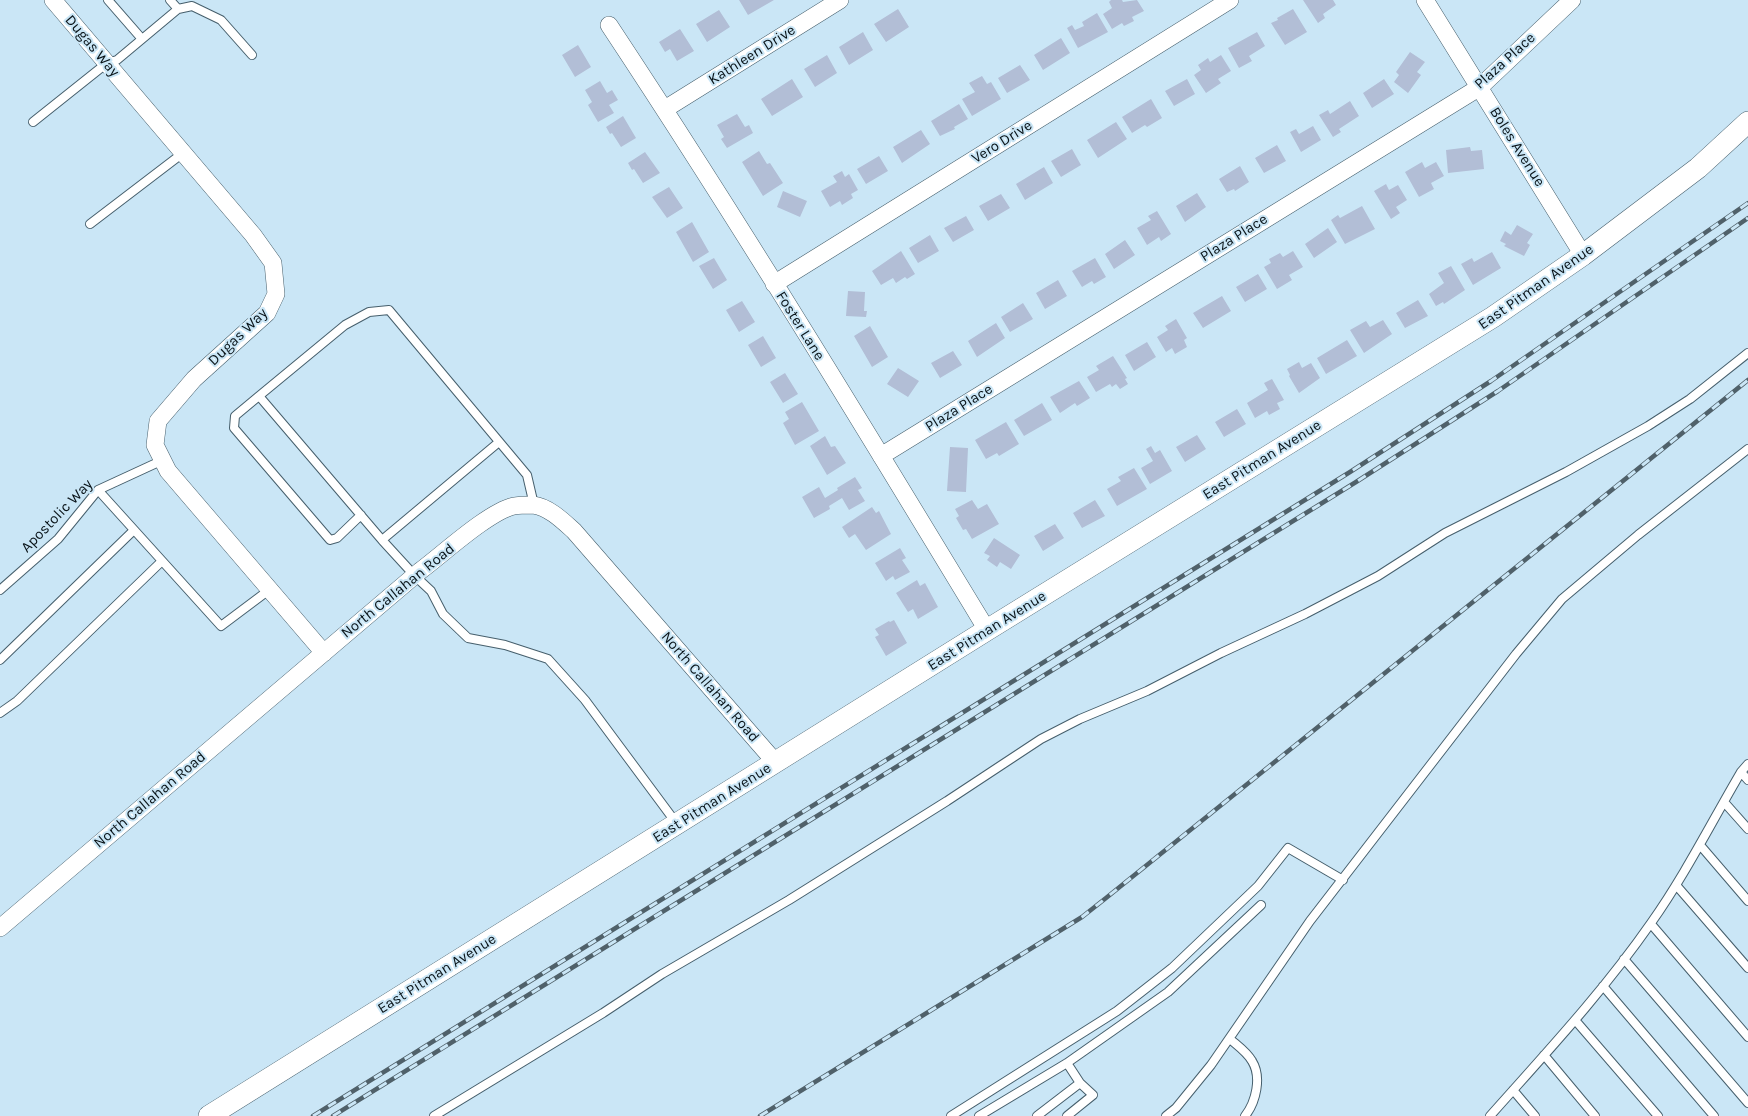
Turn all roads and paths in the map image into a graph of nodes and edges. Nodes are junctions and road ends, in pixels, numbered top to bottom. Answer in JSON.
{"nodes":[{"id":1,"x":53,"y":0,"type":"edge"},
{"id":2,"x":108,"y":0,"type":"edge"},
{"id":3,"x":170,"y":0,"type":"edge"},
{"id":4,"x":840,"y":0,"type":"edge"},
{"id":5,"x":1230,"y":0,"type":"edge"},
{"id":6,"x":1425,"y":0,"type":"edge"},
{"id":7,"x":1572,"y":0,"type":"edge"},
{"id":8,"x":178,"y":9,"type":"junction"},
{"id":9,"x":609,"y":25,"type":"dead end"},
{"id":10,"x":142,"y":39,"type":"junction"},
{"id":11,"x":252,"y":55,"type":"dead end"},
{"id":12,"x":107,"y":63,"type":"junction"},
{"id":13,"x":1480,"y":86,"type":"junction"},
{"id":14,"x":665,"y":109,"type":"junction"},
{"id":15,"x":33,"y":122,"type":"dead end"},
{"id":16,"x":1748,"y":122,"type":"edge"},
{"id":17,"x":183,"y":153,"type":"junction"},
{"id":18,"x":90,"y":224,"type":"dead end"},
{"id":19,"x":1583,"y":255,"type":"junction"},
{"id":20,"x":774,"y":284,"type":"junction"},
{"id":21,"x":1748,"y":353,"type":"edge"},
{"id":22,"x":259,"y":396,"type":"junction"},
{"id":23,"x":499,"y":442,"type":"junction"},
{"id":24,"x":1748,"y":449,"type":"edge"},
{"id":25,"x":881,"y":456,"type":"junction"},
{"id":26,"x":163,"y":460,"type":"junction"},
{"id":27,"x":98,"y":490,"type":"junction"},
{"id":28,"x":534,"y":506,"type":"junction"},
{"id":29,"x":361,"y":515,"type":"junction"},
{"id":30,"x":134,"y":530,"type":"junction"},
{"id":31,"x":382,"y":540,"type":"junction"},
{"id":32,"x":162,"y":561,"type":"junction"},
{"id":33,"x":415,"y":576,"type":"junction"},
{"id":34,"x":0,"y":590,"type":"edge"},
{"id":35,"x":270,"y":590,"type":"junction"},
{"id":36,"x":986,"y":630,"type":"junction"},
{"id":37,"x":324,"y":653,"type":"junction"},
{"id":38,"x":0,"y":660,"type":"edge"},
{"id":39,"x":0,"y":713,"type":"edge"},
{"id":40,"x":776,"y":763,"type":"junction"},
{"id":41,"x":1748,"y":764,"type":"edge"},
{"id":42,"x":1741,"y":772,"type":"junction"},
{"id":43,"x":1748,"y":780,"type":"edge"},
{"id":44,"x":1724,"y":802,"type":"junction"},
{"id":45,"x":678,"y":824,"type":"junction"},
{"id":46,"x":1748,"y":829,"type":"edge"},
{"id":47,"x":1700,"y":845,"type":"junction"},
{"id":48,"x":1342,"y":880,"type":"junction"},
{"id":49,"x":1676,"y":885,"type":"junction"},
{"id":50,"x":1748,"y":901,"type":"edge"},
{"id":51,"x":1261,"y":905,"type":"dead end"},
{"id":52,"x":1651,"y":924,"type":"junction"},
{"id":53,"x":0,"y":928,"type":"edge"},
{"id":54,"x":1624,"y":959,"type":"junction"},
{"id":55,"x":1748,"y":968,"type":"edge"},
{"id":56,"x":1603,"y":986,"type":"junction"},
{"id":57,"x":1575,"y":1020,"type":"junction"},
{"id":58,"x":1748,"y":1036,"type":"edge"},
{"id":59,"x":1230,"y":1039,"type":"junction"},
{"id":60,"x":1544,"y":1055,"type":"junction"},
{"id":61,"x":1067,"y":1063,"type":"junction"},
{"id":62,"x":1080,"y":1083,"type":"junction"},
{"id":63,"x":1513,"y":1090,"type":"junction"},
{"id":64,"x":1748,"y":1103,"type":"edge"},
{"id":65,"x":209,"y":1116,"type":"edge"},
{"id":66,"x":434,"y":1116,"type":"edge"},
{"id":67,"x":951,"y":1116,"type":"edge"},
{"id":68,"x":979,"y":1116,"type":"edge"},
{"id":69,"x":1037,"y":1116,"type":"edge"},
{"id":70,"x":1067,"y":1116,"type":"edge"},
{"id":71,"x":1166,"y":1116,"type":"edge"},
{"id":72,"x":1245,"y":1116,"type":"edge"},
{"id":73,"x":1490,"y":1116,"type":"edge"},
{"id":74,"x":1535,"y":1116,"type":"edge"},
{"id":75,"x":1596,"y":1116,"type":"edge"},
{"id":76,"x":1658,"y":1116,"type":"edge"},
{"id":77,"x":1714,"y":1116,"type":"edge"}],
"edges":[{"from":1,"to":12,"type":"street","name":"Dugas Way"},
{"from":2,"to":10,"type":"lane"},
{"from":3,"to":8,"type":"lane"},
{"from":4,"to":14,"type":"street","name":"Kathleen Drive"},
{"from":5,"to":20,"type":"street","name":"Vero Drive"},
{"from":6,"to":13,"type":"street","name":"Boles Avenue"},
{"from":7,"to":13,"type":"street","name":"Plaza Place"},
{"from":8,"to":10,"type":"lane"},
{"from":8,"to":11,"type":"lane"},
{"from":9,"to":14,"type":"street","name":"Foster Lane"},
{"from":10,"to":12,"type":"lane"},
{"from":12,"to":15,"type":"lane"},
{"from":12,"to":17,"type":"street","name":"Dugas Way"},
{"from":13,"to":19,"type":"street","name":"Boles Avenue"},
{"from":13,"to":25,"type":"street","name":"Plaza Place"},
{"from":14,"to":20,"type":"street","name":"Foster Lane"},
{"from":16,"to":19,"type":"street","name":"East Pitman Avenue"},
{"from":17,"to":18,"type":"lane"},
{"from":17,"to":26,"type":"street","name":"Dugas Way"},
{"from":19,"to":36,"type":"street","name":"East Pitman Avenue"},
{"from":20,"to":25,"type":"street","name":"Foster Lane"},
{"from":21,"to":66,"type":"lane"},
{"from":22,"to":23,"type":"lane"},
{"from":22,"to":29,"type":"lane"},
{"from":22,"to":29,"type":"lane"},
{"from":23,"to":28,"type":"lane"},
{"from":23,"to":31,"type":"lane"},
{"from":24,"to":48,"type":"lane"},
{"from":25,"to":36,"type":"street","name":"Foster Lane"},
{"from":26,"to":27,"type":"lane","name":"Apostolic Way"},
{"from":26,"to":35,"type":"street","name":"Dugas Way"},
{"from":27,"to":30,"type":"lane"},
{"from":27,"to":34,"type":"lane","name":"Apostolic Way"},
{"from":28,"to":33,"type":"street","name":"North Callahan Road"},
{"from":28,"to":40,"type":"street","name":"North Callahan Road"},
{"from":29,"to":31,"type":"lane"},
{"from":30,"to":32,"type":"lane"},
{"from":30,"to":38,"type":"lane"},
{"from":31,"to":33,"type":"lane"},
{"from":32,"to":35,"type":"lane"},
{"from":32,"to":39,"type":"lane"},
{"from":33,"to":37,"type":"street","name":"North Callahan Road"},
{"from":33,"to":45,"type":"lane"},
{"from":35,"to":37,"type":"street","name":"Dugas Way"},
{"from":36,"to":40,"type":"street","name":"East Pitman Avenue"},
{"from":37,"to":53,"type":"street","name":"North Callahan Road"},
{"from":40,"to":45,"type":"street","name":"East Pitman Avenue"},
{"from":41,"to":42,"type":"lane"},
{"from":42,"to":43,"type":"lane"},
{"from":42,"to":44,"type":"lane"},
{"from":44,"to":46,"type":"lane"},
{"from":44,"to":47,"type":"lane"},
{"from":45,"to":65,"type":"street","name":"East Pitman Avenue"},
{"from":47,"to":49,"type":"lane"},
{"from":47,"to":50,"type":"lane"},
{"from":48,"to":59,"type":"lane"},
{"from":48,"to":67,"type":"lane"},
{"from":49,"to":52,"type":"lane"},
{"from":49,"to":55,"type":"lane"},
{"from":51,"to":61,"type":"lane"},
{"from":52,"to":54,"type":"lane"},
{"from":52,"to":58,"type":"lane"},
{"from":54,"to":56,"type":"lane"},
{"from":54,"to":64,"type":"lane"},
{"from":56,"to":57,"type":"lane"},
{"from":56,"to":77,"type":"lane"},
{"from":57,"to":60,"type":"lane"},
{"from":57,"to":76,"type":"lane"},
{"from":59,"to":71,"type":"lane"},
{"from":59,"to":72,"type":"lane"},
{"from":60,"to":63,"type":"lane"},
{"from":60,"to":75,"type":"lane"},
{"from":61,"to":62,"type":"lane"},
{"from":61,"to":68,"type":"lane"},
{"from":62,"to":69,"type":"lane"},
{"from":62,"to":70,"type":"lane"},
{"from":63,"to":73,"type":"lane"},
{"from":63,"to":74,"type":"lane"}]}
